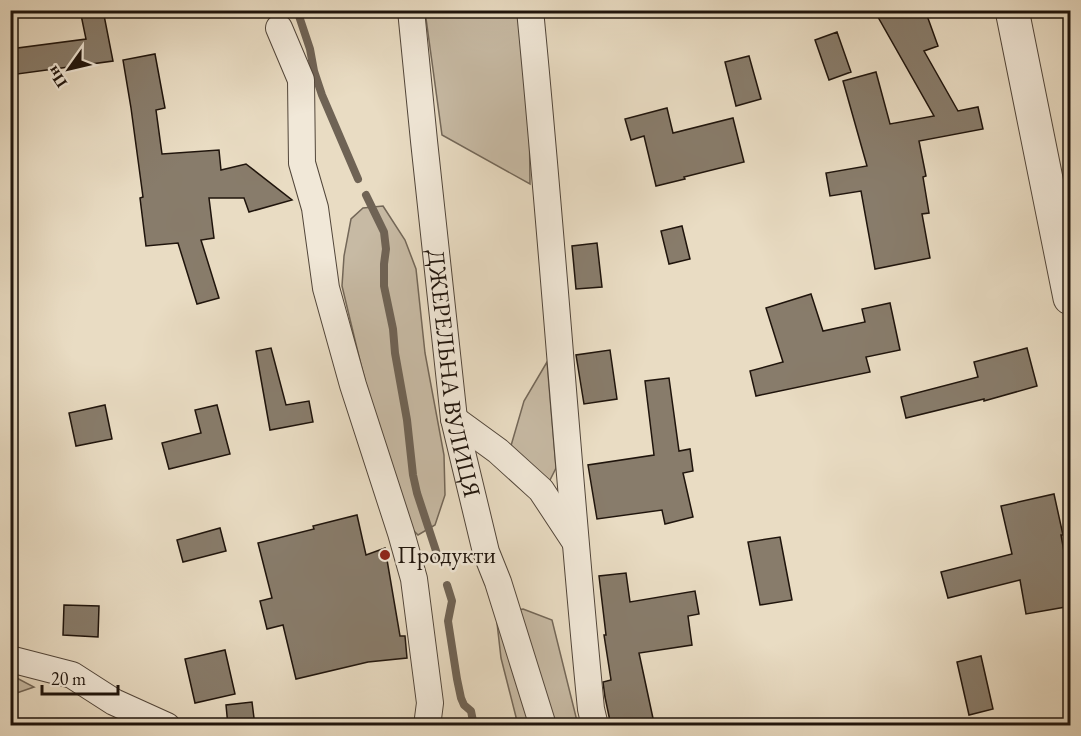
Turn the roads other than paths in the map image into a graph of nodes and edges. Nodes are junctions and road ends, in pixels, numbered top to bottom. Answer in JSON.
{"nodes":[{"id":1,"x":411,"y":10,"type":"edge"},
{"id":2,"x":530,"y":10,"type":"edge"},
{"id":3,"x":1012,"y":10,"type":"edge"},
{"id":4,"x":279,"y":28,"type":"dead end"},
{"id":5,"x":1071,"y":298,"type":"edge"},
{"id":6,"x":454,"y":419,"type":"junction"},
{"id":7,"x":574,"y":540,"type":"junction"},
{"id":8,"x":10,"y":659,"type":"edge"},
{"id":9,"x":167,"y":726,"type":"edge"},
{"id":10,"x":427,"y":726,"type":"edge"},
{"id":11,"x":543,"y":726,"type":"edge"},
{"id":12,"x":595,"y":726,"type":"edge"}],
"edges":[{"from":1,"to":6,"type":"street","name":"ДЖЕРЕЛЬНА ВУЛИЦЯ"},
{"from":2,"to":7,"type":"street"},
{"from":3,"to":5,"type":"street"},
{"from":4,"to":10,"type":"street"},
{"from":6,"to":7,"type":"street"},
{"from":6,"to":11,"type":"street","name":"ДЖЕРЕЛЬНА ВУЛИЦЯ"},
{"from":7,"to":12,"type":"street"},
{"from":8,"to":9,"type":"street"}]}
